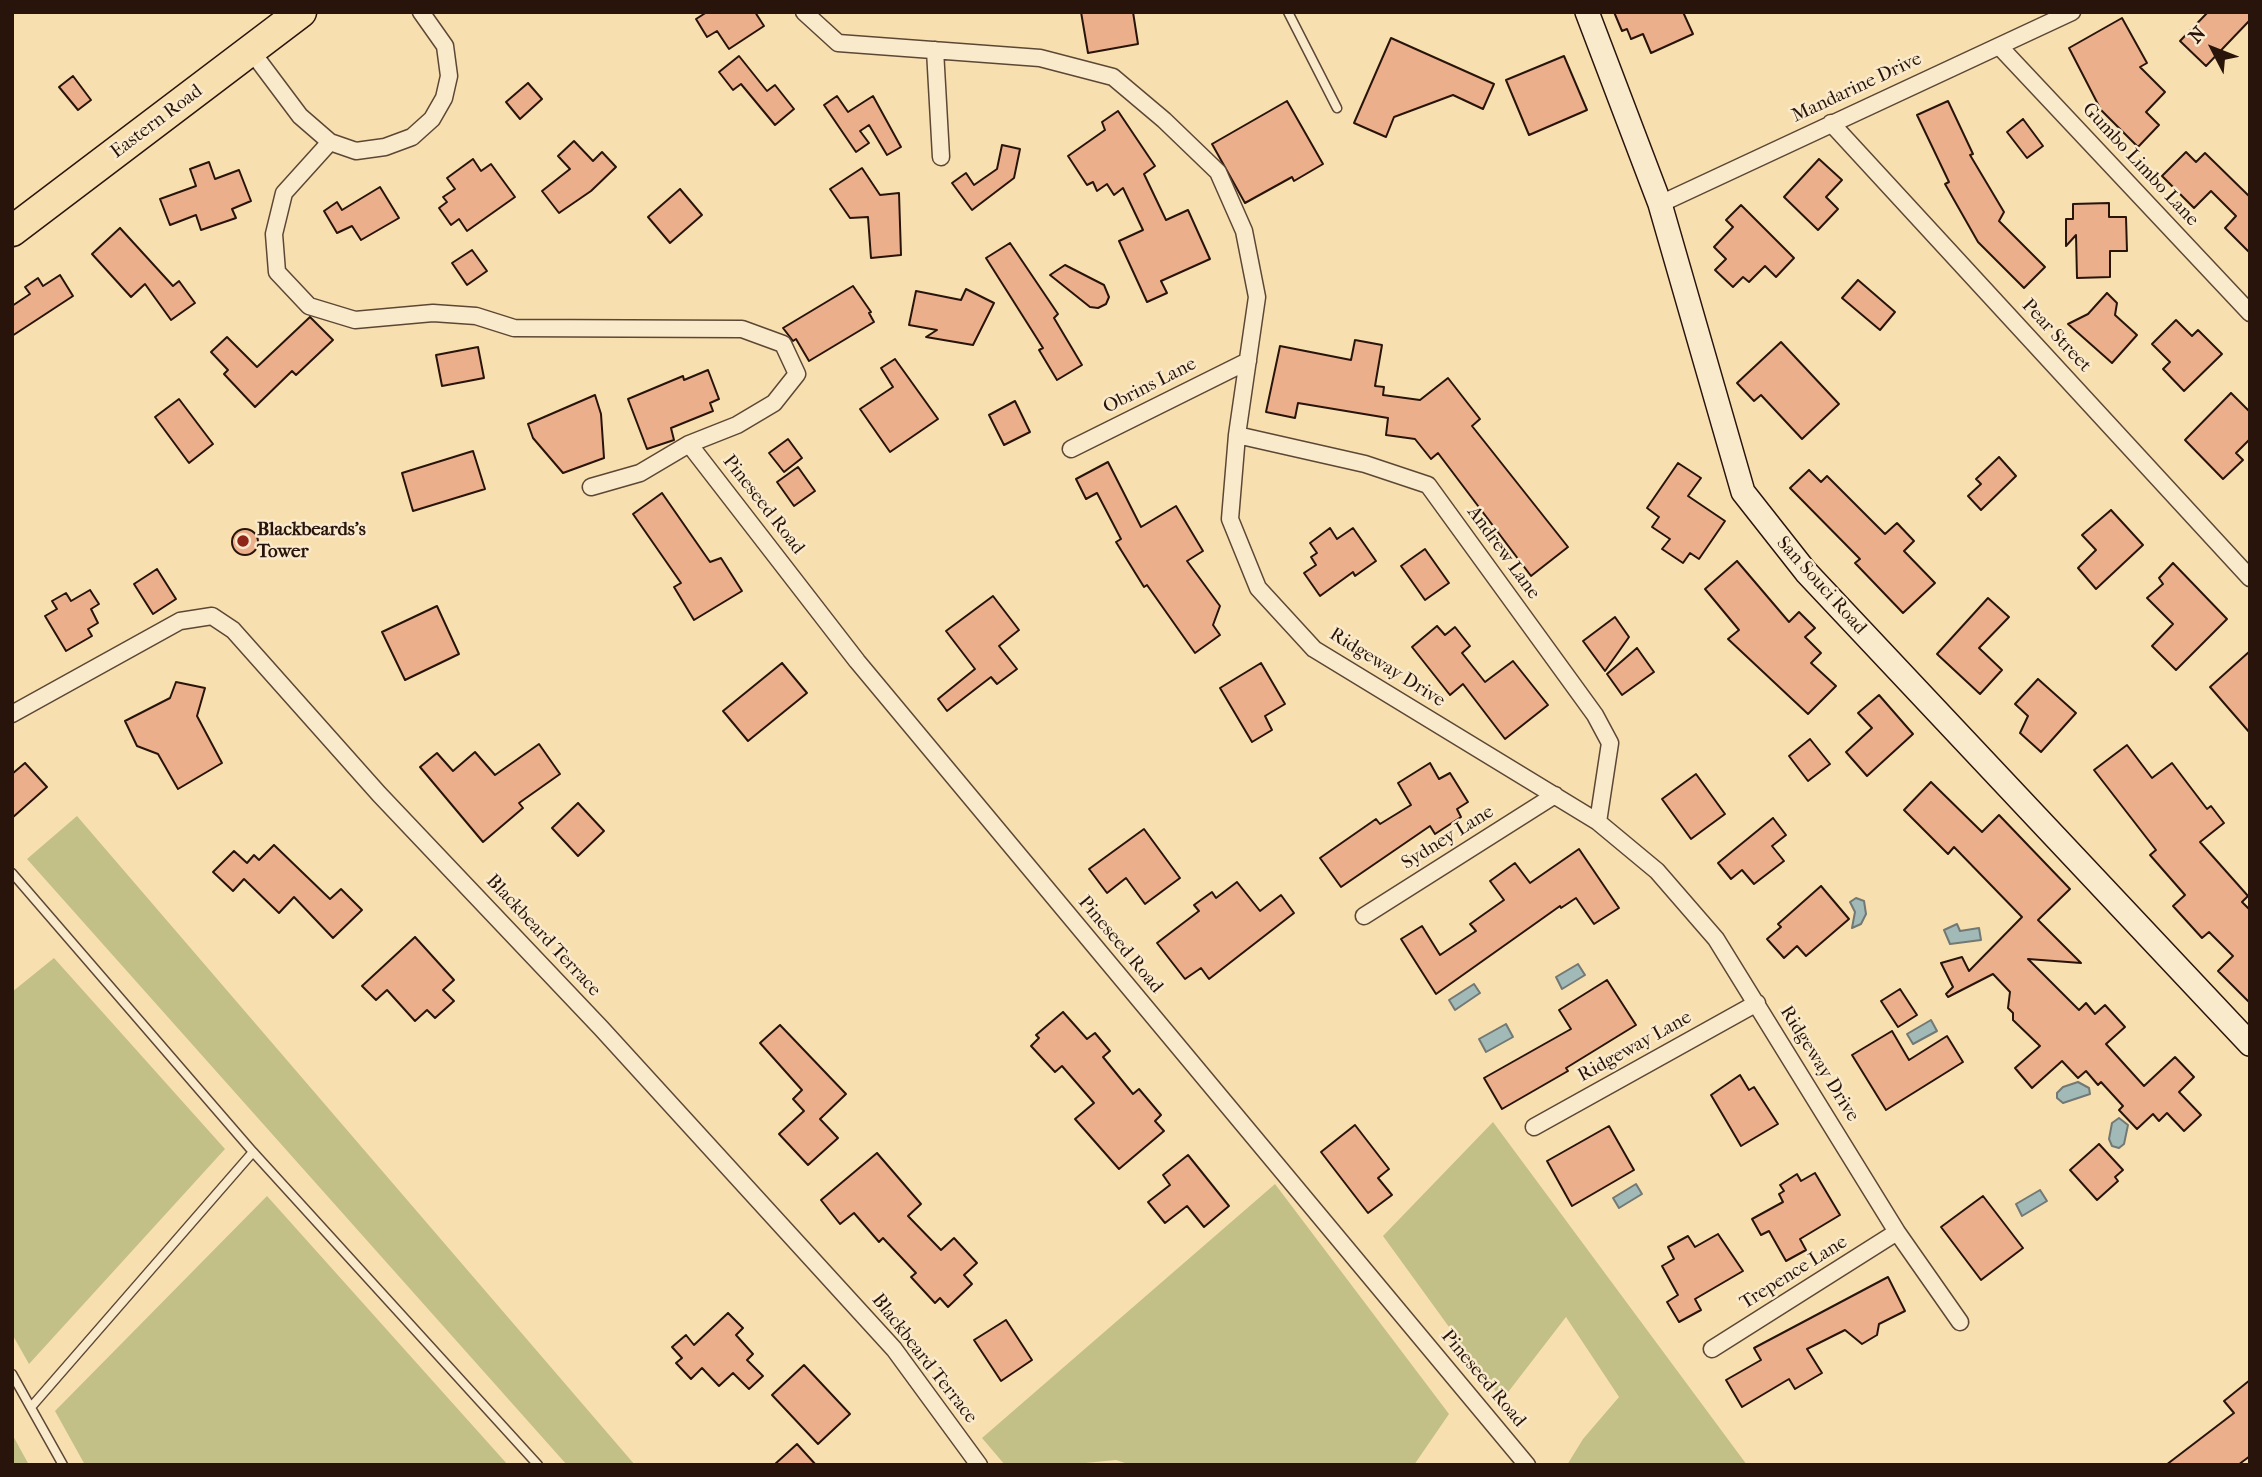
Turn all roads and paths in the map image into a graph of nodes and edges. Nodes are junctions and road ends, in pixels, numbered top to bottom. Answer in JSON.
{"nodes":[{"id":1,"x":301,"y":12,"type":"edge"},
{"id":2,"x":421,"y":12,"type":"edge"},
{"id":3,"x":804,"y":12,"type":"edge"},
{"id":4,"x":1289,"y":12,"type":"edge"},
{"id":5,"x":1587,"y":12,"type":"edge"},
{"id":6,"x":2072,"y":12,"type":"edge"},
{"id":7,"x":1999,"y":46,"type":"junction"},
{"id":8,"x":935,"y":50,"type":"junction"},
{"id":9,"x":252,"y":52,"type":"junction"},
{"id":10,"x":1337,"y":108,"type":"dead end"},
{"id":11,"x":1831,"y":123,"type":"junction"},
{"id":12,"x":330,"y":142,"type":"junction"},
{"id":13,"x":941,"y":157,"type":"dead end"},
{"id":14,"x":1660,"y":204,"type":"junction"},
{"id":15,"x":12,"y":231,"type":"edge"},
{"id":16,"x":2250,"y":313,"type":"edge"},
{"id":17,"x":1248,"y":361,"type":"junction"},
{"id":18,"x":1237,"y":435,"type":"junction"},
{"id":19,"x":689,"y":444,"type":"junction"},
{"id":20,"x":1071,"y":449,"type":"dead end"},
{"id":21,"x":591,"y":487,"type":"dead end"},
{"id":22,"x":2250,"y":578,"type":"edge"},
{"id":23,"x":12,"y":714,"type":"edge"},
{"id":24,"x":1555,"y":795,"type":"junction"},
{"id":25,"x":1598,"y":822,"type":"junction"},
{"id":26,"x":12,"y":873,"type":"edge"},
{"id":27,"x":1364,"y":916,"type":"dead end"},
{"id":28,"x":1757,"y":1003,"type":"junction"},
{"id":29,"x":2250,"y":1044,"type":"edge"},
{"id":30,"x":1534,"y":1127,"type":"dead end"},
{"id":31,"x":253,"y":1152,"type":"junction"},
{"id":32,"x":1897,"y":1233,"type":"junction"},
{"id":33,"x":1960,"y":1322,"type":"dead end"},
{"id":34,"x":1712,"y":1349,"type":"dead end"},
{"id":35,"x":12,"y":1374,"type":"edge"},
{"id":36,"x":32,"y":1406,"type":"junction"},
{"id":37,"x":63,"y":1465,"type":"edge"},
{"id":38,"x":538,"y":1465,"type":"edge"},
{"id":39,"x":979,"y":1465,"type":"edge"},
{"id":40,"x":1527,"y":1465,"type":"edge"}],
"edges":[{"from":1,"to":9,"type":"highway","name":"Eastern Road"},
{"from":2,"to":12,"type":"street"},
{"from":3,"to":8,"type":"street","name":"Ridgeway Drive"},
{"from":4,"to":10,"type":"lane"},
{"from":5,"to":14,"type":"street","name":"San Souci Road"},
{"from":6,"to":7,"type":"street","name":"Mandarine Drive"},
{"from":7,"to":11,"type":"street","name":"Mandarine Drive"},
{"from":7,"to":16,"type":"street","name":"Gumbo Limbo Lane"},
{"from":8,"to":13,"type":"street"},
{"from":8,"to":17,"type":"street","name":"Ridgeway Drive"},
{"from":9,"to":12,"type":"street"},
{"from":9,"to":15,"type":"highway","name":"Eastern Road"},
{"from":11,"to":14,"type":"street","name":"Mandarine Drive"},
{"from":11,"to":22,"type":"street","name":"Pear Street"},
{"from":12,"to":19,"type":"street","name":"Pineseed Road"},
{"from":14,"to":29,"type":"street","name":"San Souci Road"},
{"from":17,"to":18,"type":"street","name":"Ridgeway Drive"},
{"from":17,"to":20,"type":"street","name":"Obrins Lane"},
{"from":18,"to":24,"type":"street","name":"Ridgeway Drive"},
{"from":18,"to":25,"type":"street","name":"Andrew Lane"},
{"from":19,"to":21,"type":"street","name":"Pineseed Road"},
{"from":19,"to":40,"type":"street","name":"Pineseed Road"},
{"from":23,"to":39,"type":"street","name":"Blackbeard Terrace"},
{"from":24,"to":25,"type":"street","name":"Ridgeway Drive"},
{"from":24,"to":27,"type":"street","name":"Sydney Lane"},
{"from":25,"to":28,"type":"street","name":"Ridgeway Drive"},
{"from":26,"to":31,"type":"lane"},
{"from":28,"to":30,"type":"street","name":"Ridgeway Lane"},
{"from":28,"to":32,"type":"street","name":"Ridgeway Drive"},
{"from":31,"to":36,"type":"lane"},
{"from":31,"to":38,"type":"lane"},
{"from":32,"to":33,"type":"street","name":"Ridgeway Drive"},
{"from":32,"to":34,"type":"street","name":"Trepence Lane"},
{"from":35,"to":36,"type":"lane"},
{"from":36,"to":37,"type":"lane"}]}
